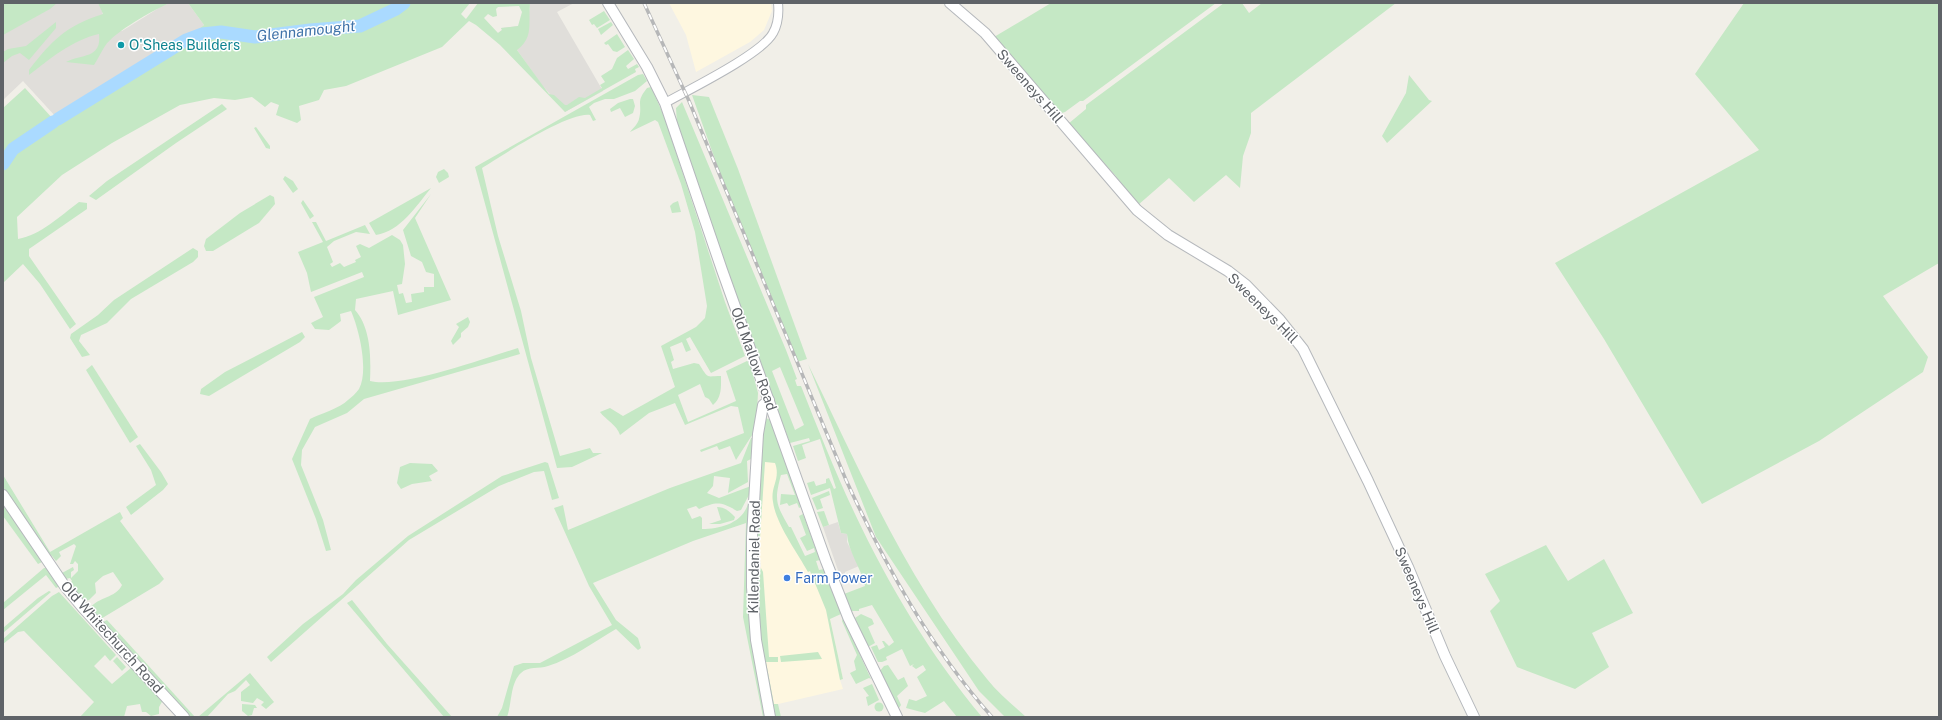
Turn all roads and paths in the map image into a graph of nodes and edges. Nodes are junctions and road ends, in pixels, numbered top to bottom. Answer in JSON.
{"nodes":[{"id":1,"x":608,"y":3,"type":"edge"},
{"id":2,"x":778,"y":3,"type":"edge"},
{"id":3,"x":950,"y":3,"type":"edge"},
{"id":4,"x":665,"y":103,"type":"junction"},
{"id":5,"x":769,"y":400,"type":"junction"},
{"id":6,"x":3,"y":495,"type":"edge"},
{"id":7,"x":184,"y":717,"type":"edge"},
{"id":8,"x":770,"y":717,"type":"edge"},
{"id":9,"x":897,"y":717,"type":"edge"},
{"id":10,"x":1474,"y":717,"type":"edge"}],
"edges":[{"from":1,"to":4,"type":"street","name":"Old Mallow Road"},
{"from":2,"to":4,"type":"street"},
{"from":3,"to":10,"type":"street","name":"Sweeneys Hill"},
{"from":4,"to":5,"type":"street","name":"Old Mallow Road"},
{"from":5,"to":8,"type":"street","name":"Killendaniel Road"},
{"from":5,"to":9,"type":"street","name":"Old Mallow Road"},
{"from":6,"to":7,"type":"street","name":"Old Whitechurch Road"}]}
